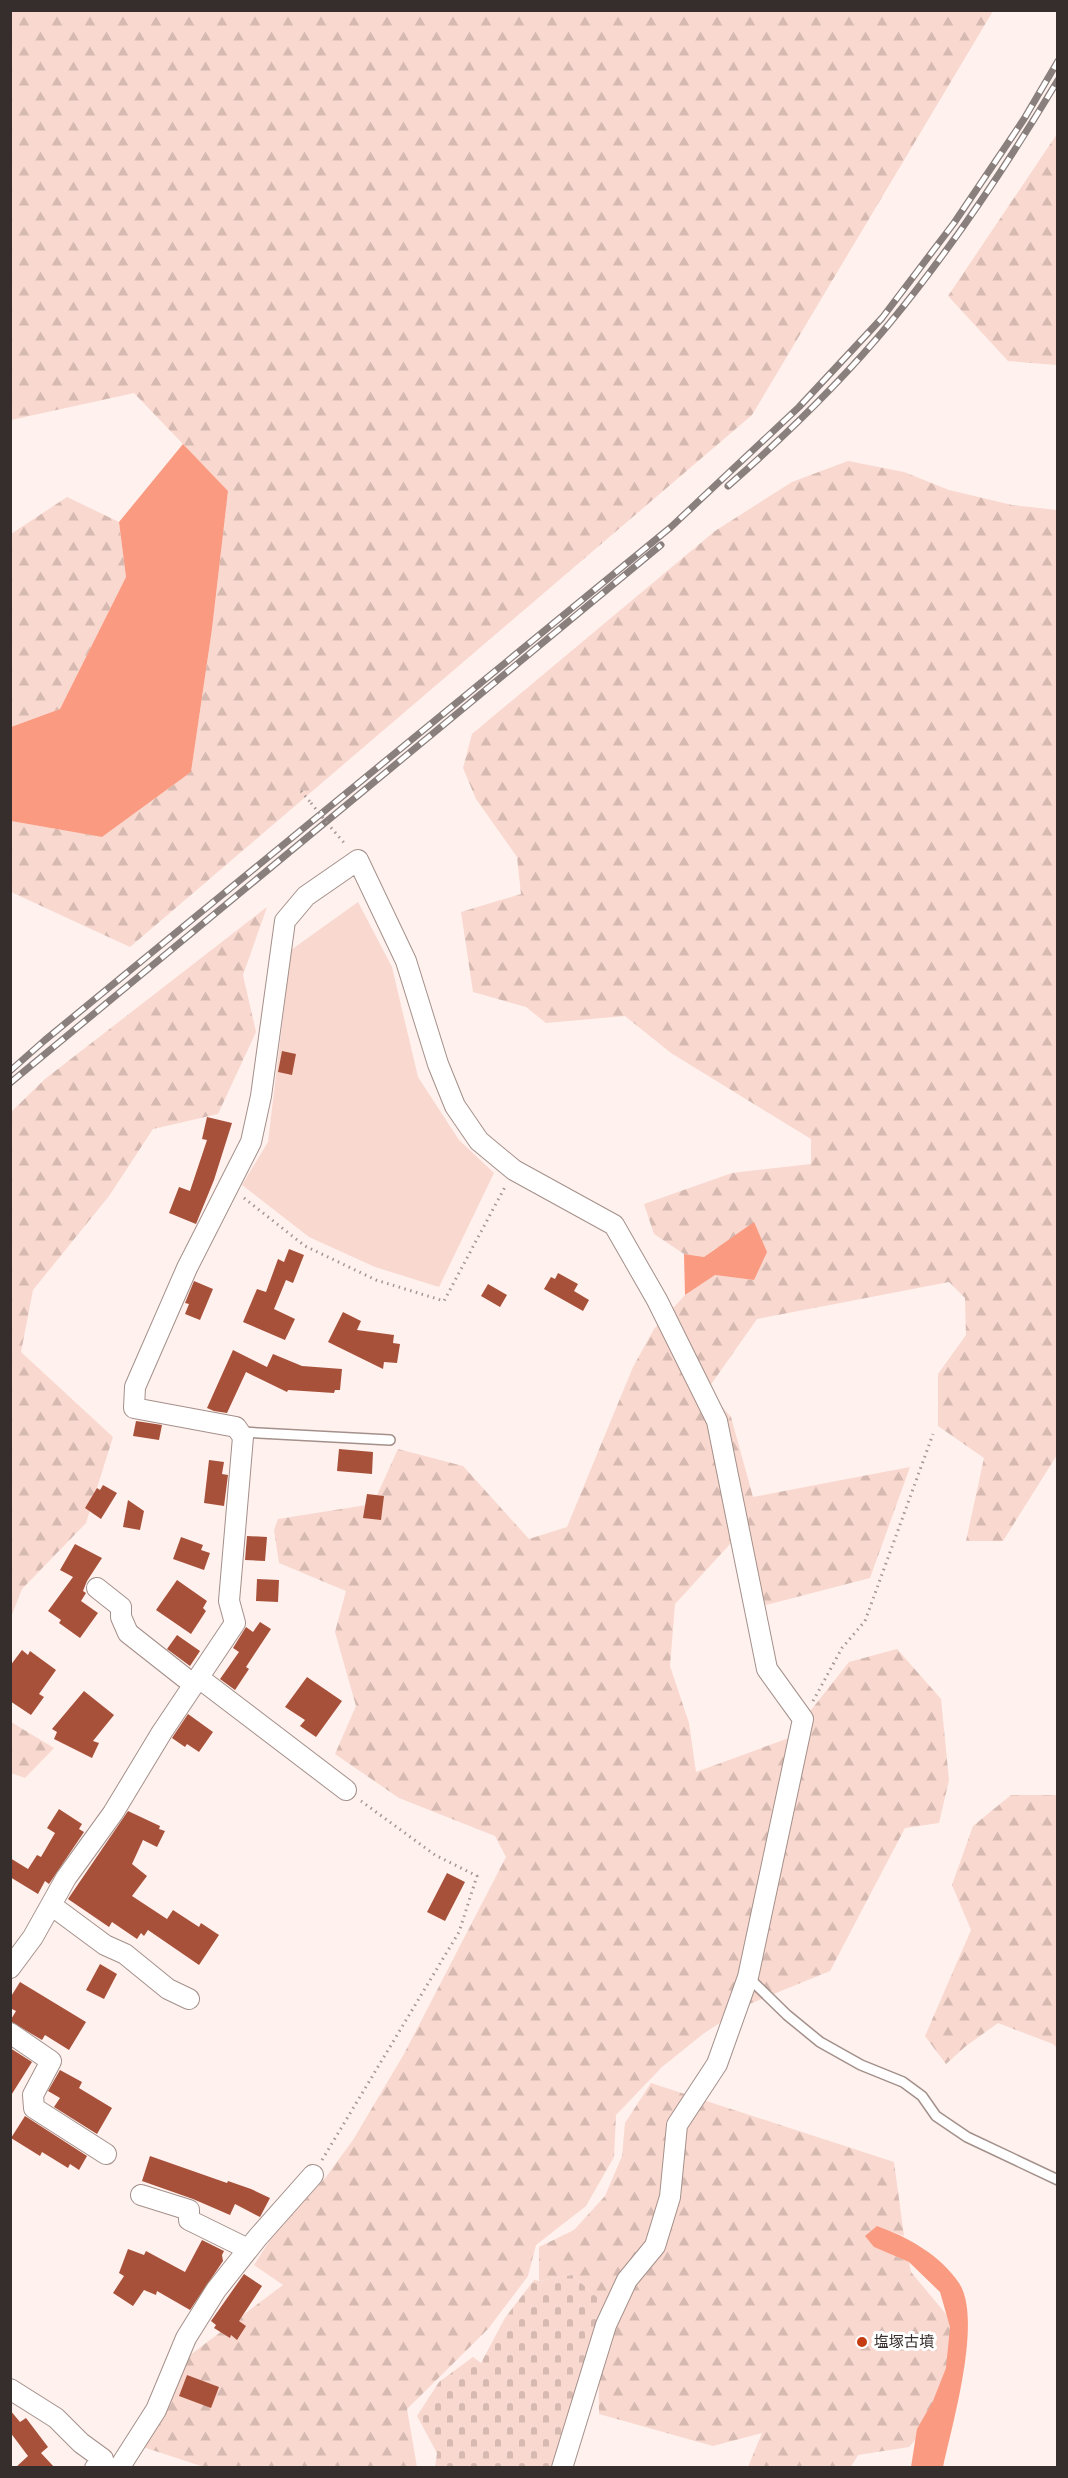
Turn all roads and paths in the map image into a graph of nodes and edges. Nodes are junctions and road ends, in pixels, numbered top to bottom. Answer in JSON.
{"nodes":[{"id":1,"x":301,"y":790,"type":"dead end"},
{"id":2,"x":358,"y":860,"type":"junction"},
{"id":3,"x":514,"y":1170,"type":"junction"},
{"id":4,"x":228,"y":1185,"type":"junction"},
{"id":5,"x":239,"y":1432,"type":"junction"},
{"id":6,"x":933,"y":1434,"type":"dead end"},
{"id":7,"x":390,"y":1440,"type":"dead end"},
{"id":8,"x":97,"y":1588,"type":"dead end"},
{"id":9,"x":196,"y":1682,"type":"junction"},
{"id":10,"x":803,"y":1719,"type":"junction"},
{"id":11,"x":346,"y":1790,"type":"joint"},
{"id":12,"x":51,"y":1905,"type":"junction"},
{"id":13,"x":10,"y":1968,"type":"edge"},
{"id":14,"x":748,"y":1977,"type":"junction"},
{"id":15,"x":189,"y":1998,"type":"dead end"},
{"id":16,"x":10,"y":2033,"type":"edge"},
{"id":17,"x":106,"y":2154,"type":"dead end"},
{"id":18,"x":313,"y":2175,"type":"joint"},
{"id":19,"x":1058,"y":2180,"type":"edge"},
{"id":20,"x":141,"y":2195,"type":"dead end"},
{"id":21,"x":248,"y":2249,"type":"junction"},
{"id":22,"x":10,"y":2389,"type":"edge"},
{"id":23,"x":108,"y":2465,"type":"edge"},
{"id":24,"x":562,"y":2468,"type":"edge"}],
"edges":[{"from":1,"to":2,"type":"path","bridge":true},
{"from":2,"to":3,"type":"street"},
{"from":2,"to":4,"type":"street"},
{"from":3,"to":4,"type":"path"},
{"from":3,"to":10,"type":"street"},
{"from":4,"to":5,"type":"street"},
{"from":5,"to":7,"type":"lane"},
{"from":5,"to":9,"type":"street"},
{"from":6,"to":10,"type":"path"},
{"from":8,"to":9,"type":"street"},
{"from":9,"to":11,"type":"street"},
{"from":9,"to":12,"type":"street"},
{"from":10,"to":14,"type":"street"},
{"from":11,"to":18,"type":"path"},
{"from":12,"to":13,"type":"street"},
{"from":12,"to":15,"type":"street"},
{"from":14,"to":19,"type":"lane"},
{"from":14,"to":24,"type":"street"},
{"from":16,"to":17,"type":"street"},
{"from":18,"to":21,"type":"street"},
{"from":20,"to":21,"type":"street"},
{"from":21,"to":23,"type":"street"},
{"from":22,"to":23,"type":"street"}]}
